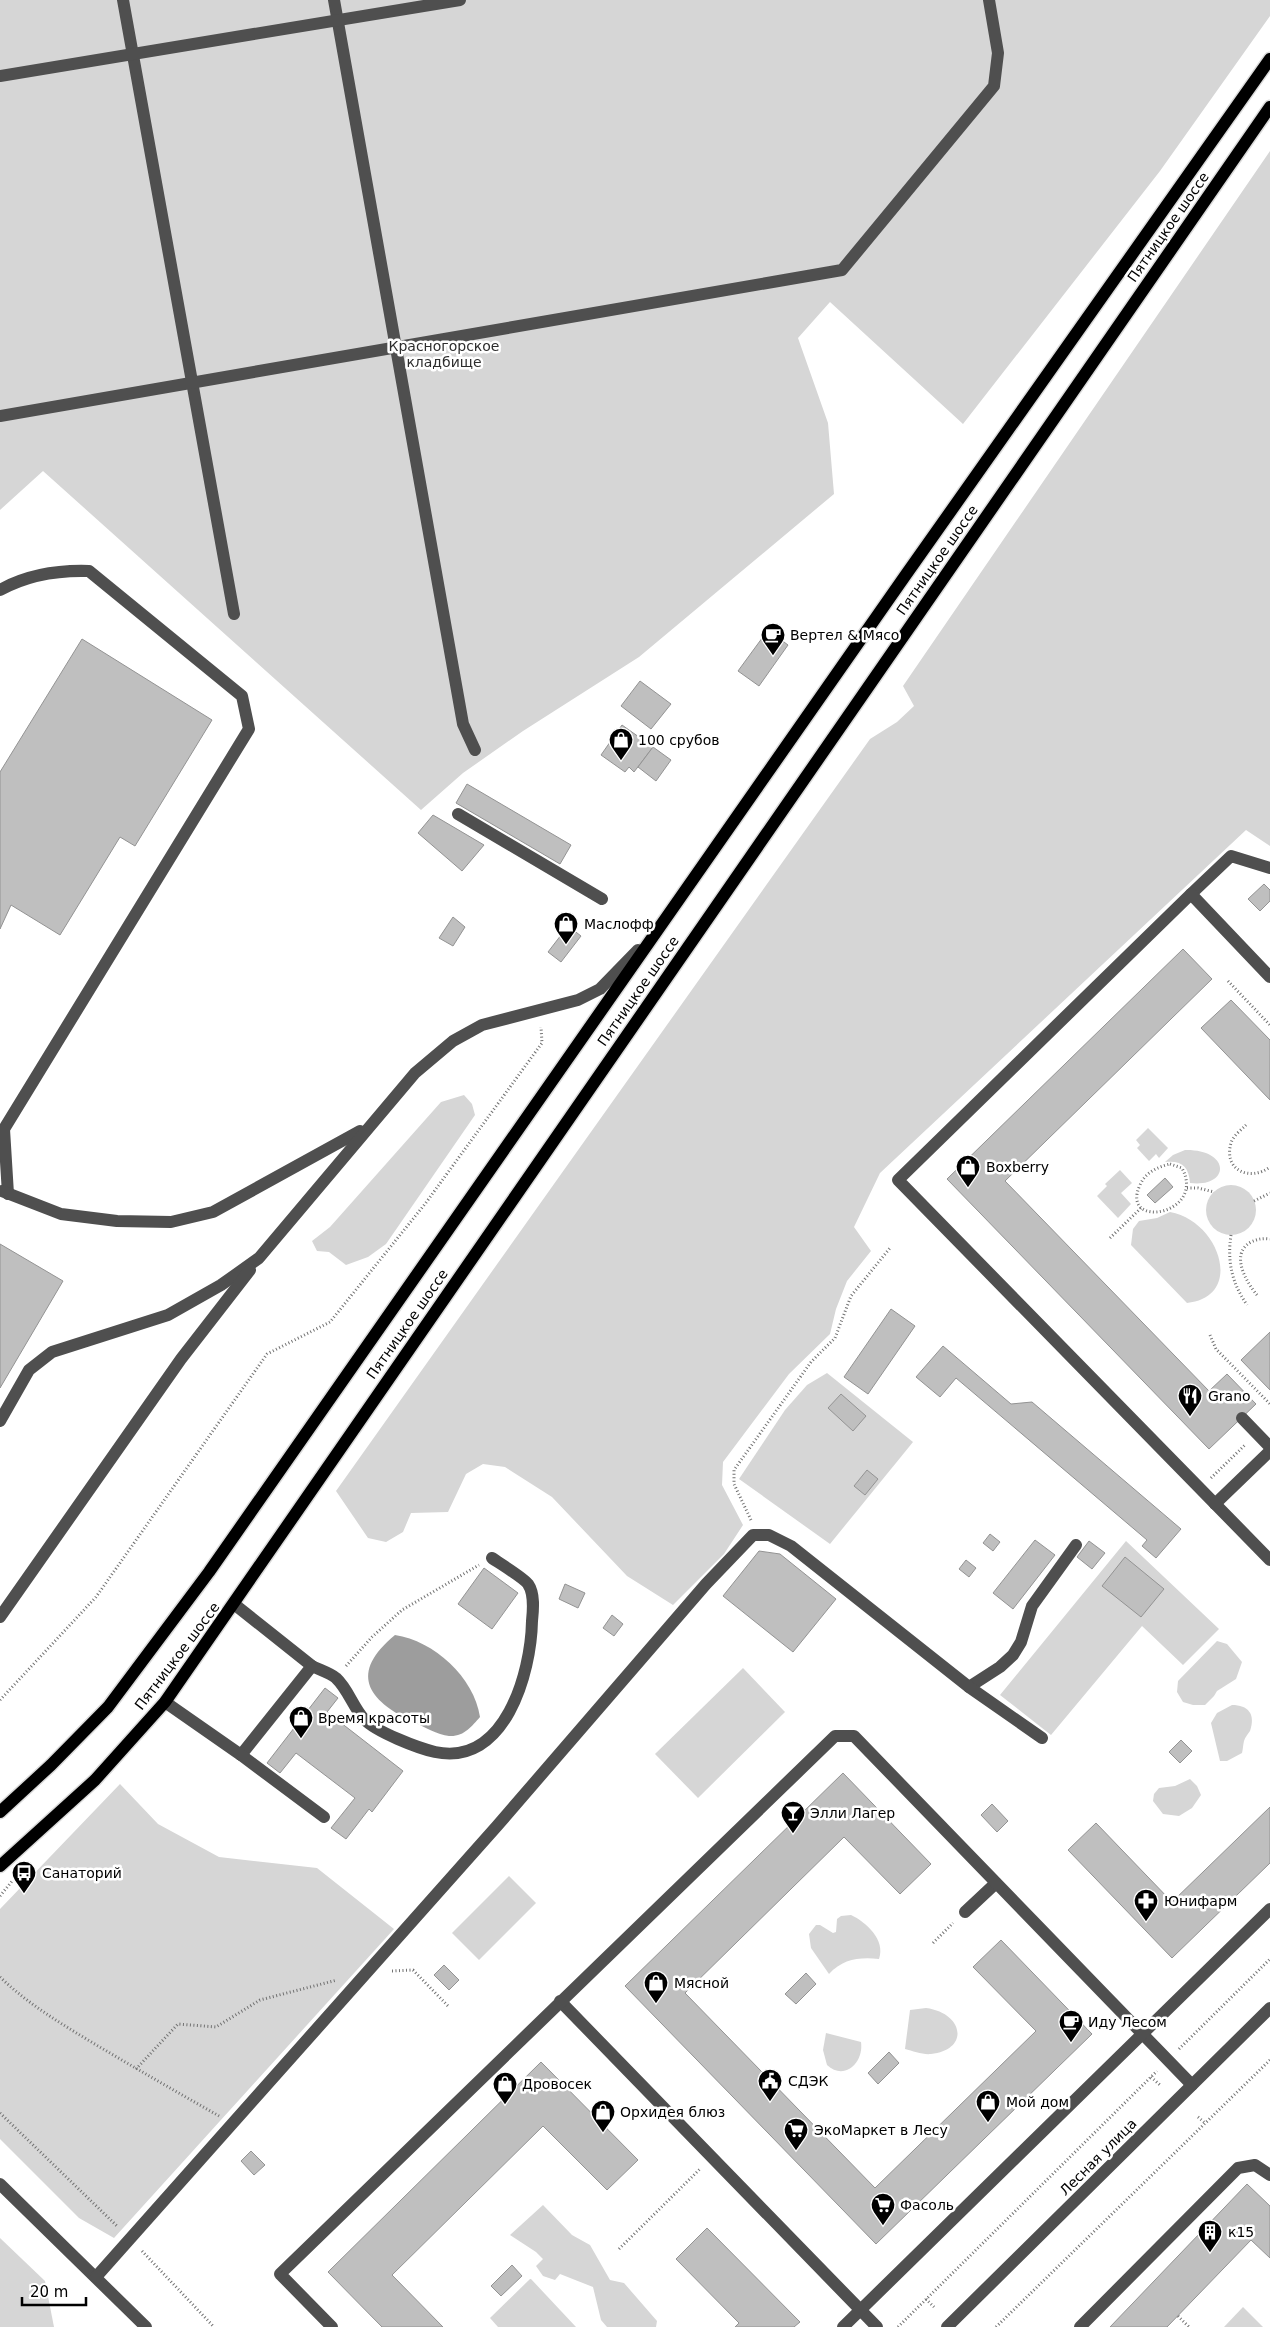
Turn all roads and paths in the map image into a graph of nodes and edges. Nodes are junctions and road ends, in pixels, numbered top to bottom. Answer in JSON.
{"nodes":[{"id":1,"x":123,"y":0,"type":"edge"},
{"id":2,"x":334,"y":0,"type":"edge"},
{"id":3,"x":460,"y":0,"type":"edge"},
{"id":4,"x":989,"y":0,"type":"edge"},
{"id":5,"x":338,"y":20,"type":"junction"},
{"id":6,"x":133,"y":54,"type":"junction"},
{"id":7,"x":1270,"y":59,"type":"edge"},
{"id":8,"x":0,"y":76,"type":"edge"},
{"id":9,"x":1270,"y":107,"type":"edge"},
{"id":10,"x":396,"y":347,"type":"junction"},
{"id":11,"x":192,"y":382,"type":"junction"},
{"id":12,"x":0,"y":416,"type":"edge"},
{"id":13,"x":0,"y":590,"type":"edge"},
{"id":14,"x":234,"y":614,"type":"dead end"},
{"id":15,"x":475,"y":750,"type":"dead end"},
{"id":16,"x":458,"y":814,"type":"dead end"},
{"id":17,"x":1270,"y":868,"type":"edge"},
{"id":18,"x":1191,"y":894,"type":"junction"},
{"id":19,"x":602,"y":898,"type":"dead end"},
{"id":20,"x":671,"y":913,"type":"junction"},
{"id":21,"x":1270,"y":977,"type":"edge"},
{"id":22,"x":1228,"y":981,"type":"dead end"},
{"id":23,"x":533,"y":1013,"type":"junction"},
{"id":24,"x":1270,"y":1025,"type":"edge"},
{"id":25,"x":1246,"y":1125,"type":"dead end"},
{"id":26,"x":369,"y":1126,"type":"junction"},
{"id":27,"x":1270,"y":1167,"type":"edge"},
{"id":28,"x":1187,"y":1188,"type":"junction"},
{"id":29,"x":4,"y":1192,"type":"edge"},
{"id":30,"x":1214,"y":1192,"type":"dead end"},
{"id":31,"x":1270,"y":1193,"type":"edge"},
{"id":32,"x":1254,"y":1201,"type":"dead end"},
{"id":33,"x":1141,"y":1208,"type":"junction"},
{"id":34,"x":1231,"y":1235,"type":"dead end"},
{"id":35,"x":1110,"y":1238,"type":"dead end"},
{"id":36,"x":1270,"y":1239,"type":"edge"},
{"id":37,"x":890,"y":1248,"type":"dead end"},
{"id":38,"x":259,"y":1258,"type":"junction"},
{"id":39,"x":1258,"y":1295,"type":"dead end"},
{"id":40,"x":1247,"y":1305,"type":"dead end"},
{"id":41,"x":1210,"y":1335,"type":"dead end"},
{"id":42,"x":1270,"y":1404,"type":"edge"},
{"id":43,"x":1242,"y":1418,"type":"dead end"},
{"id":44,"x":0,"y":1421,"type":"edge"},
{"id":45,"x":1257,"y":1434,"type":"junction"},
{"id":46,"x":1270,"y":1449,"type":"edge"},
{"id":47,"x":1200,"y":1489,"type":"junction"},
{"id":48,"x":1215,"y":1504,"type":"junction"},
{"id":49,"x":753,"y":1535,"type":"junction"},
{"id":50,"x":1076,"y":1545,"type":"dead end"},
{"id":51,"x":492,"y":1558,"type":"joint"},
{"id":52,"x":1270,"y":1560,"type":"edge"},
{"id":53,"x":234,"y":1604,"type":"junction"},
{"id":54,"x":0,"y":1617,"type":"edge"},
{"id":55,"x":312,"y":1666,"type":"junction"},
{"id":56,"x":336,"y":1678,"type":"junction"},
{"id":57,"x":970,"y":1687,"type":"junction"},
{"id":58,"x":0,"y":1700,"type":"edge"},
{"id":59,"x":165,"y":1702,"type":"junction"},
{"id":60,"x":1042,"y":1738,"type":"dead end"},
{"id":61,"x":241,"y":1754,"type":"junction"},
{"id":62,"x":0,"y":1812,"type":"edge"},
{"id":63,"x":324,"y":1817,"type":"dead end"},
{"id":64,"x":0,"y":1866,"type":"edge"},
{"id":65,"x":13,"y":1880,"type":"dead end"},
{"id":66,"x":996,"y":1882,"type":"junction"},
{"id":67,"x":0,"y":1896,"type":"edge"},
{"id":68,"x":1270,"y":1909,"type":"edge"},
{"id":69,"x":965,"y":1912,"type":"joint"},
{"id":70,"x":933,"y":1943,"type":"dead end"},
{"id":71,"x":1270,"y":1959,"type":"edge"},
{"id":72,"x":368,"y":1971,"type":"junction"},
{"id":73,"x":0,"y":1977,"type":"edge"},
{"id":74,"x":341,"y":1978,"type":"dead end"},
{"id":75,"x":560,"y":2001,"type":"junction"},
{"id":76,"x":448,"y":2006,"type":"dead end"},
{"id":77,"x":1270,"y":2008,"type":"edge"},
{"id":78,"x":1142,"y":2033,"type":"junction"},
{"id":79,"x":1168,"y":2060,"type":"junction"},
{"id":80,"x":1270,"y":2060,"type":"edge"},
{"id":81,"x":136,"y":2069,"type":"junction"},
{"id":82,"x":1150,"y":2077,"type":"junction"},
{"id":83,"x":1160,"y":2085,"type":"dead end"},
{"id":84,"x":1192,"y":2085,"type":"junction"},
{"id":85,"x":0,"y":2113,"type":"edge"},
{"id":86,"x":1198,"y":2117,"type":"dead end"},
{"id":87,"x":232,"y":2123,"type":"junction"},
{"id":88,"x":1205,"y":2123,"type":"junction"},
{"id":89,"x":712,"y":2157,"type":"junction"},
{"id":90,"x":1270,"y":2175,"type":"edge"},
{"id":91,"x":0,"y":2184,"type":"edge"},
{"id":92,"x":130,"y":2239,"type":"junction"},
{"id":93,"x":619,"y":2250,"type":"dead end"},
{"id":94,"x":96,"y":2277,"type":"junction"},
{"id":95,"x":926,"y":2299,"type":"junction"},
{"id":96,"x":934,"y":2307,"type":"dead end"},
{"id":97,"x":860,"y":2310,"type":"junction"},
{"id":98,"x":1178,"y":2316,"type":"dead end"},
{"id":99,"x":146,"y":2327,"type":"edge"},
{"id":100,"x":214,"y":2327,"type":"edge"},
{"id":101,"x":332,"y":2327,"type":"edge"},
{"id":102,"x":843,"y":2327,"type":"edge"},
{"id":103,"x":876,"y":2327,"type":"edge"},
{"id":104,"x":898,"y":2327,"type":"edge"},
{"id":105,"x":947,"y":2327,"type":"edge"},
{"id":106,"x":996,"y":2327,"type":"edge"},
{"id":107,"x":1080,"y":2327,"type":"edge"},
{"id":108,"x":1189,"y":2327,"type":"edge"}],
"edges":[{"from":1,"to":6,"type":"street"},
{"from":2,"to":5,"type":"street"},
{"from":3,"to":5,"type":"street"},
{"from":4,"to":10,"type":"street"},
{"from":5,"to":6,"type":"street"},
{"from":5,"to":10,"type":"street"},
{"from":6,"to":8,"type":"street"},
{"from":6,"to":11,"type":"street"},
{"from":7,"to":20,"type":"main road","name":"Пятницкое шоссе"},
{"from":9,"to":53,"type":"main road","name":"Пятницкое шоссе"},
{"from":10,"to":11,"type":"street"},
{"from":10,"to":15,"type":"street"},
{"from":11,"to":12,"type":"street"},
{"from":11,"to":14,"type":"street"},
{"from":13,"to":29,"type":"street"},
{"from":16,"to":19,"type":"street"},
{"from":17,"to":18,"type":"street"},
{"from":18,"to":21,"type":"street"},
{"from":18,"to":47,"type":"street"},
{"from":20,"to":23,"type":"street"},
{"from":20,"to":62,"type":"main road","name":"Пятницкое шоссе"},
{"from":22,"to":24,"type":"path"},
{"from":23,"to":26,"type":"street"},
{"from":23,"to":58,"type":"path"},
{"from":25,"to":27,"type":"path"},
{"from":26,"to":29,"type":"street"},
{"from":26,"to":38,"type":"street"},
{"from":28,"to":30,"type":"path"},
{"from":28,"to":33,"type":"path"},
{"from":28,"to":33,"type":"path"},
{"from":31,"to":32,"type":"path"},
{"from":33,"to":35,"type":"path"},
{"from":34,"to":40,"type":"path"},
{"from":36,"to":39,"type":"path"},
{"from":37,"to":49,"type":"path"},
{"from":38,"to":44,"type":"street"},
{"from":38,"to":54,"type":"street"},
{"from":41,"to":42,"type":"path"},
{"from":43,"to":45,"type":"street"},
{"from":45,"to":46,"type":"street"},
{"from":45,"to":47,"type":"path"},
{"from":46,"to":48,"type":"street"},
{"from":47,"to":48,"type":"street"},
{"from":48,"to":52,"type":"street"},
{"from":49,"to":57,"type":"street"},
{"from":49,"to":72,"type":"street"},
{"from":50,"to":57,"type":"street"},
{"from":51,"to":56,"type":"path"},
{"from":51,"to":56,"type":"street"},
{"from":53,"to":55,"type":"street"},
{"from":53,"to":59,"type":"main road","name":"Пятницкое шоссе"},
{"from":55,"to":56,"type":"street"},
{"from":55,"to":61,"type":"street"},
{"from":57,"to":60,"type":"street"},
{"from":59,"to":61,"type":"street"},
{"from":59,"to":64,"type":"main road","name":"Пятницкое шоссе"},
{"from":61,"to":63,"type":"street"},
{"from":65,"to":67,"type":"path"},
{"from":66,"to":69,"type":"street"},
{"from":66,"to":75,"type":"street"},
{"from":66,"to":78,"type":"street"},
{"from":68,"to":78,"type":"street"},
{"from":69,"to":70,"type":"path"},
{"from":71,"to":79,"type":"path"},
{"from":72,"to":76,"type":"path"},
{"from":72,"to":87,"type":"street"},
{"from":73,"to":81,"type":"path"},
{"from":74,"to":81,"type":"path"},
{"from":75,"to":89,"type":"street"},
{"from":75,"to":101,"type":"street"},
{"from":77,"to":84,"type":"street","name":"Лесная улица"},
{"from":78,"to":79,"type":"street"},
{"from":78,"to":97,"type":"street"},
{"from":79,"to":82,"type":"path"},
{"from":79,"to":84,"type":"street"},
{"from":80,"to":88,"type":"path"},
{"from":81,"to":87,"type":"path"},
{"from":82,"to":83,"type":"path"},
{"from":82,"to":95,"type":"path"},
{"from":84,"to":105,"type":"street","name":"Лесная улица"},
{"from":85,"to":92,"type":"path"},
{"from":86,"to":88,"type":"path"},
{"from":87,"to":92,"type":"street"},
{"from":88,"to":106,"type":"path"},
{"from":89,"to":93,"type":"path"},
{"from":89,"to":97,"type":"street"},
{"from":90,"to":107,"type":"street"},
{"from":91,"to":94,"type":"street"},
{"from":92,"to":94,"type":"street"},
{"from":92,"to":100,"type":"path"},
{"from":94,"to":99,"type":"street"},
{"from":95,"to":96,"type":"path"},
{"from":95,"to":104,"type":"path"},
{"from":97,"to":102,"type":"street"},
{"from":97,"to":103,"type":"street"},
{"from":98,"to":108,"type":"path"}]}
